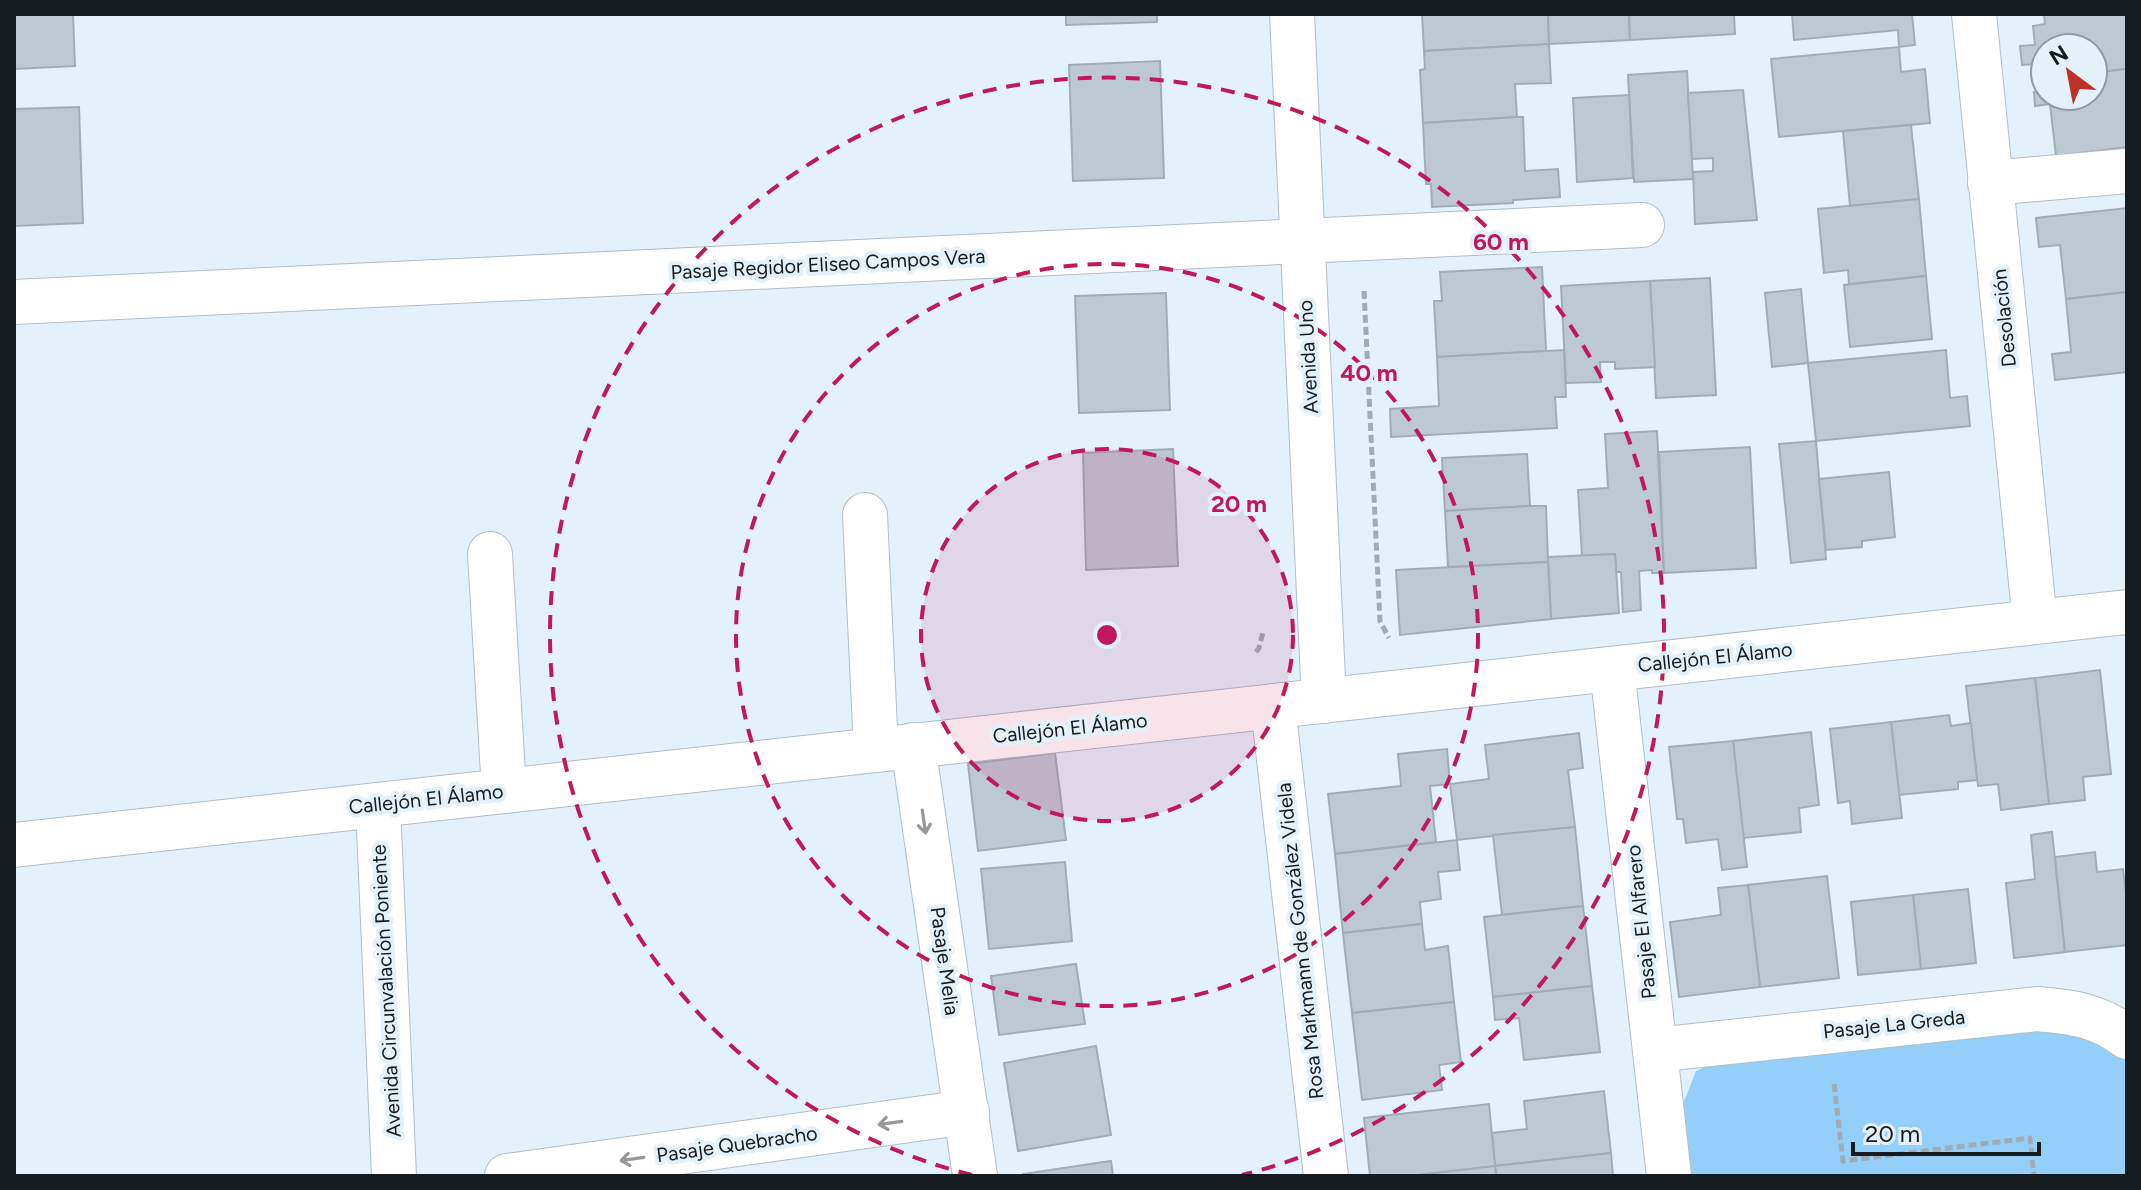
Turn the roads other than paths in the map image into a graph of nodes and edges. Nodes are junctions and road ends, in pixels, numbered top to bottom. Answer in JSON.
{"nodes":[{"id":1,"x":1292,"y":14,"type":"edge"},
{"id":2,"x":1974,"y":14,"type":"edge"},
{"id":3,"x":2127,"y":171,"type":"edge"},
{"id":4,"x":1990,"y":183,"type":"junction"},
{"id":5,"x":1642,"y":225,"type":"dead end"},
{"id":6,"x":1303,"y":241,"type":"junction"},
{"id":7,"x":14,"y":302,"type":"edge"},
{"id":8,"x":865,"y":515,"type":"dead end"},
{"id":9,"x":490,"y":554,"type":"dead end"},
{"id":10,"x":2127,"y":612,"type":"edge"},
{"id":11,"x":2035,"y":622,"type":"junction"},
{"id":12,"x":1612,"y":669,"type":"junction"},
{"id":13,"x":1324,"y":701,"type":"junction"},
{"id":14,"x":1273,"y":706,"type":"junction"},
{"id":15,"x":894,"y":748,"type":"junction"},
{"id":16,"x":504,"y":791,"type":"junction"},
{"id":17,"x":378,"y":805,"type":"junction"},
{"id":18,"x":14,"y":845,"type":"edge"},
{"id":19,"x":2127,"y":1037,"type":"edge"},
{"id":20,"x":1655,"y":1050,"type":"junction"},
{"id":21,"x":967,"y":1112,"type":"junction"},
{"id":22,"x":394,"y":1176,"type":"edge"},
{"id":23,"x":507,"y":1176,"type":"edge"},
{"id":24,"x":975,"y":1176,"type":"edge"},
{"id":25,"x":1326,"y":1176,"type":"edge"},
{"id":26,"x":1669,"y":1176,"type":"edge"}],
"edges":[{"from":1,"to":6,"type":"street","name":"Avenida Uno"},
{"from":2,"to":4,"type":"street","name":"Desolación"},
{"from":3,"to":4,"type":"street"},
{"from":4,"to":11,"type":"street","name":"Desolación"},
{"from":5,"to":6,"type":"street","name":"Pasaje Regidor Eliseo Campos Vera"},
{"from":6,"to":7,"type":"street","name":"Pasaje Regidor Eliseo Campos Vera"},
{"from":6,"to":13,"type":"street","name":"Avenida Uno"},
{"from":8,"to":15,"type":"street","name":"Pasaje Melia"},
{"from":9,"to":16,"type":"street"},
{"from":10,"to":11,"type":"street","name":"Callejón El Álamo"},
{"from":11,"to":12,"type":"street","name":"Callejón El Álamo"},
{"from":12,"to":13,"type":"street","name":"Callejón El Álamo"},
{"from":12,"to":20,"type":"street","name":"Pasaje El Alfarero"},
{"from":13,"to":14,"type":"street","name":"Callejón El Álamo"},
{"from":14,"to":15,"type":"street","name":"Callejón El Álamo"},
{"from":14,"to":25,"type":"street","name":"Rosa Markmann de González Videla"},
{"from":15,"to":16,"type":"street","name":"Callejón El Álamo"},
{"from":15,"to":21,"type":"street","name":"Pasaje Melia","one_way":true},
{"from":16,"to":17,"type":"street","name":"Callejón El Álamo"},
{"from":17,"to":18,"type":"street","name":"Callejón El Álamo"},
{"from":17,"to":22,"type":"street","name":"Avenida Circunvalación Poniente"},
{"from":19,"to":20,"type":"street","name":"Pasaje La Greda"},
{"from":20,"to":26,"type":"street","name":"Pasaje El Alfarero"},
{"from":21,"to":23,"type":"street","name":"Pasaje Quebracho","one_way":true},
{"from":21,"to":24,"type":"street","name":"Pasaje Melia"}]}
